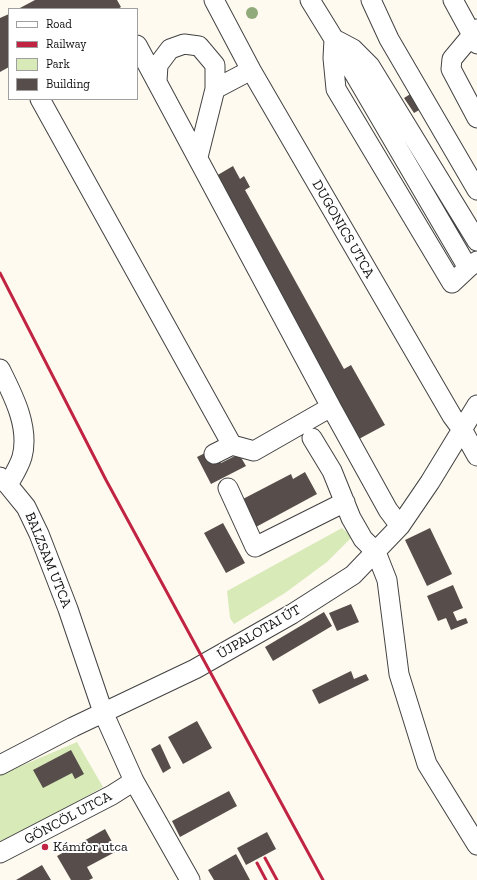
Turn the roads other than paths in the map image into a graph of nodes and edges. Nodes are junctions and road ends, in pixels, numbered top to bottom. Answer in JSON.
{"nodes":[{"id":1,"x":214,"y":0,"type":"edge"},
{"id":2,"x":310,"y":0,"type":"edge"},
{"id":3,"x":370,"y":0,"type":"edge"},
{"id":4,"x":452,"y":0,"type":"edge"},
{"id":5,"x":475,"y":36,"type":"edge"},
{"id":6,"x":334,"y":39,"type":"junction"},
{"id":7,"x":138,"y":47,"type":"edge"},
{"id":8,"x":251,"y":70,"type":"junction"},
{"id":9,"x":157,"y":82,"type":"junction"},
{"id":10,"x":215,"y":89,"type":"junction"},
{"id":11,"x":41,"y":100,"type":"edge"},
{"id":12,"x":477,"y":118,"type":"edge"},
{"id":13,"x":198,"y":158,"type":"junction"},
{"id":14,"x":477,"y":190,"type":"edge"},
{"id":15,"x":477,"y":241,"type":"edge"},
{"id":16,"x":473,"y":264,"type":"edge"},
{"id":17,"x":0,"y":368,"type":"edge"},
{"id":18,"x":477,"y":406,"type":"edge"},
{"id":19,"x":331,"y":407,"type":"junction"},
{"id":20,"x":463,"y":431,"type":"junction"},
{"id":21,"x":312,"y":438,"type":"dead end"},
{"id":22,"x":232,"y":445,"type":"junction"},
{"id":23,"x":214,"y":454,"type":"dead end"},
{"id":24,"x":477,"y":456,"type":"edge"},
{"id":25,"x":4,"y":481,"type":"edge"},
{"id":26,"x":228,"y":488,"type":"dead end"},
{"id":27,"x":345,"y":502,"type":"junction"},
{"id":28,"x":400,"y":526,"type":"junction"},
{"id":29,"x":376,"y":552,"type":"junction"},
{"id":30,"x":103,"y":712,"type":"junction"},
{"id":31,"x":0,"y":765,"type":"edge"},
{"id":32,"x":134,"y":781,"type":"junction"},
{"id":33,"x":477,"y":845,"type":"edge"},
{"id":34,"x":0,"y":853,"type":"edge"},
{"id":35,"x":190,"y":880,"type":"edge"}],
"edges":[{"from":1,"to":8,"type":"street","name":"DUGONICS UTCA"},
{"from":2,"to":6,"type":"street"},
{"from":3,"to":14,"type":"street"},
{"from":4,"to":5,"type":"street"},
{"from":5,"to":12,"type":"street"},
{"from":6,"to":15,"type":"street"},
{"from":6,"to":16,"type":"street"},
{"from":7,"to":9,"type":"street"},
{"from":8,"to":10,"type":"street"},
{"from":8,"to":20,"type":"street","name":"DUGONICS UTCA"},
{"from":9,"to":10,"type":"street"},
{"from":9,"to":13,"type":"street"},
{"from":10,"to":13,"type":"street"},
{"from":11,"to":22,"type":"street"},
{"from":13,"to":19,"type":"street"},
{"from":17,"to":25,"type":"street","name":"BALZSAM UTCA"},
{"from":18,"to":20,"type":"street","name":"ÚJPALOTAI ÚT"},
{"from":19,"to":22,"type":"street"},
{"from":19,"to":28,"type":"street"},
{"from":20,"to":24,"type":"street","name":"DUGONICS UTCA"},
{"from":20,"to":28,"type":"street","name":"ÚJPALOTAI ÚT"},
{"from":21,"to":27,"type":"street"},
{"from":22,"to":23,"type":"street"},
{"from":25,"to":30,"type":"street","name":"BALZSAM UTCA"},
{"from":26,"to":27,"type":"street"},
{"from":27,"to":29,"type":"street"},
{"from":28,"to":29,"type":"street","name":"ÚJPALOTAI ÚT"},
{"from":29,"to":30,"type":"street","name":"ÚJPALOTAI ÚT"},
{"from":29,"to":33,"type":"street"},
{"from":30,"to":31,"type":"street","name":"ÚJPALOTAI ÚT"},
{"from":30,"to":32,"type":"street"},
{"from":32,"to":34,"type":"street","name":"GÖNCÖL UTCA"},
{"from":32,"to":35,"type":"street"}]}
